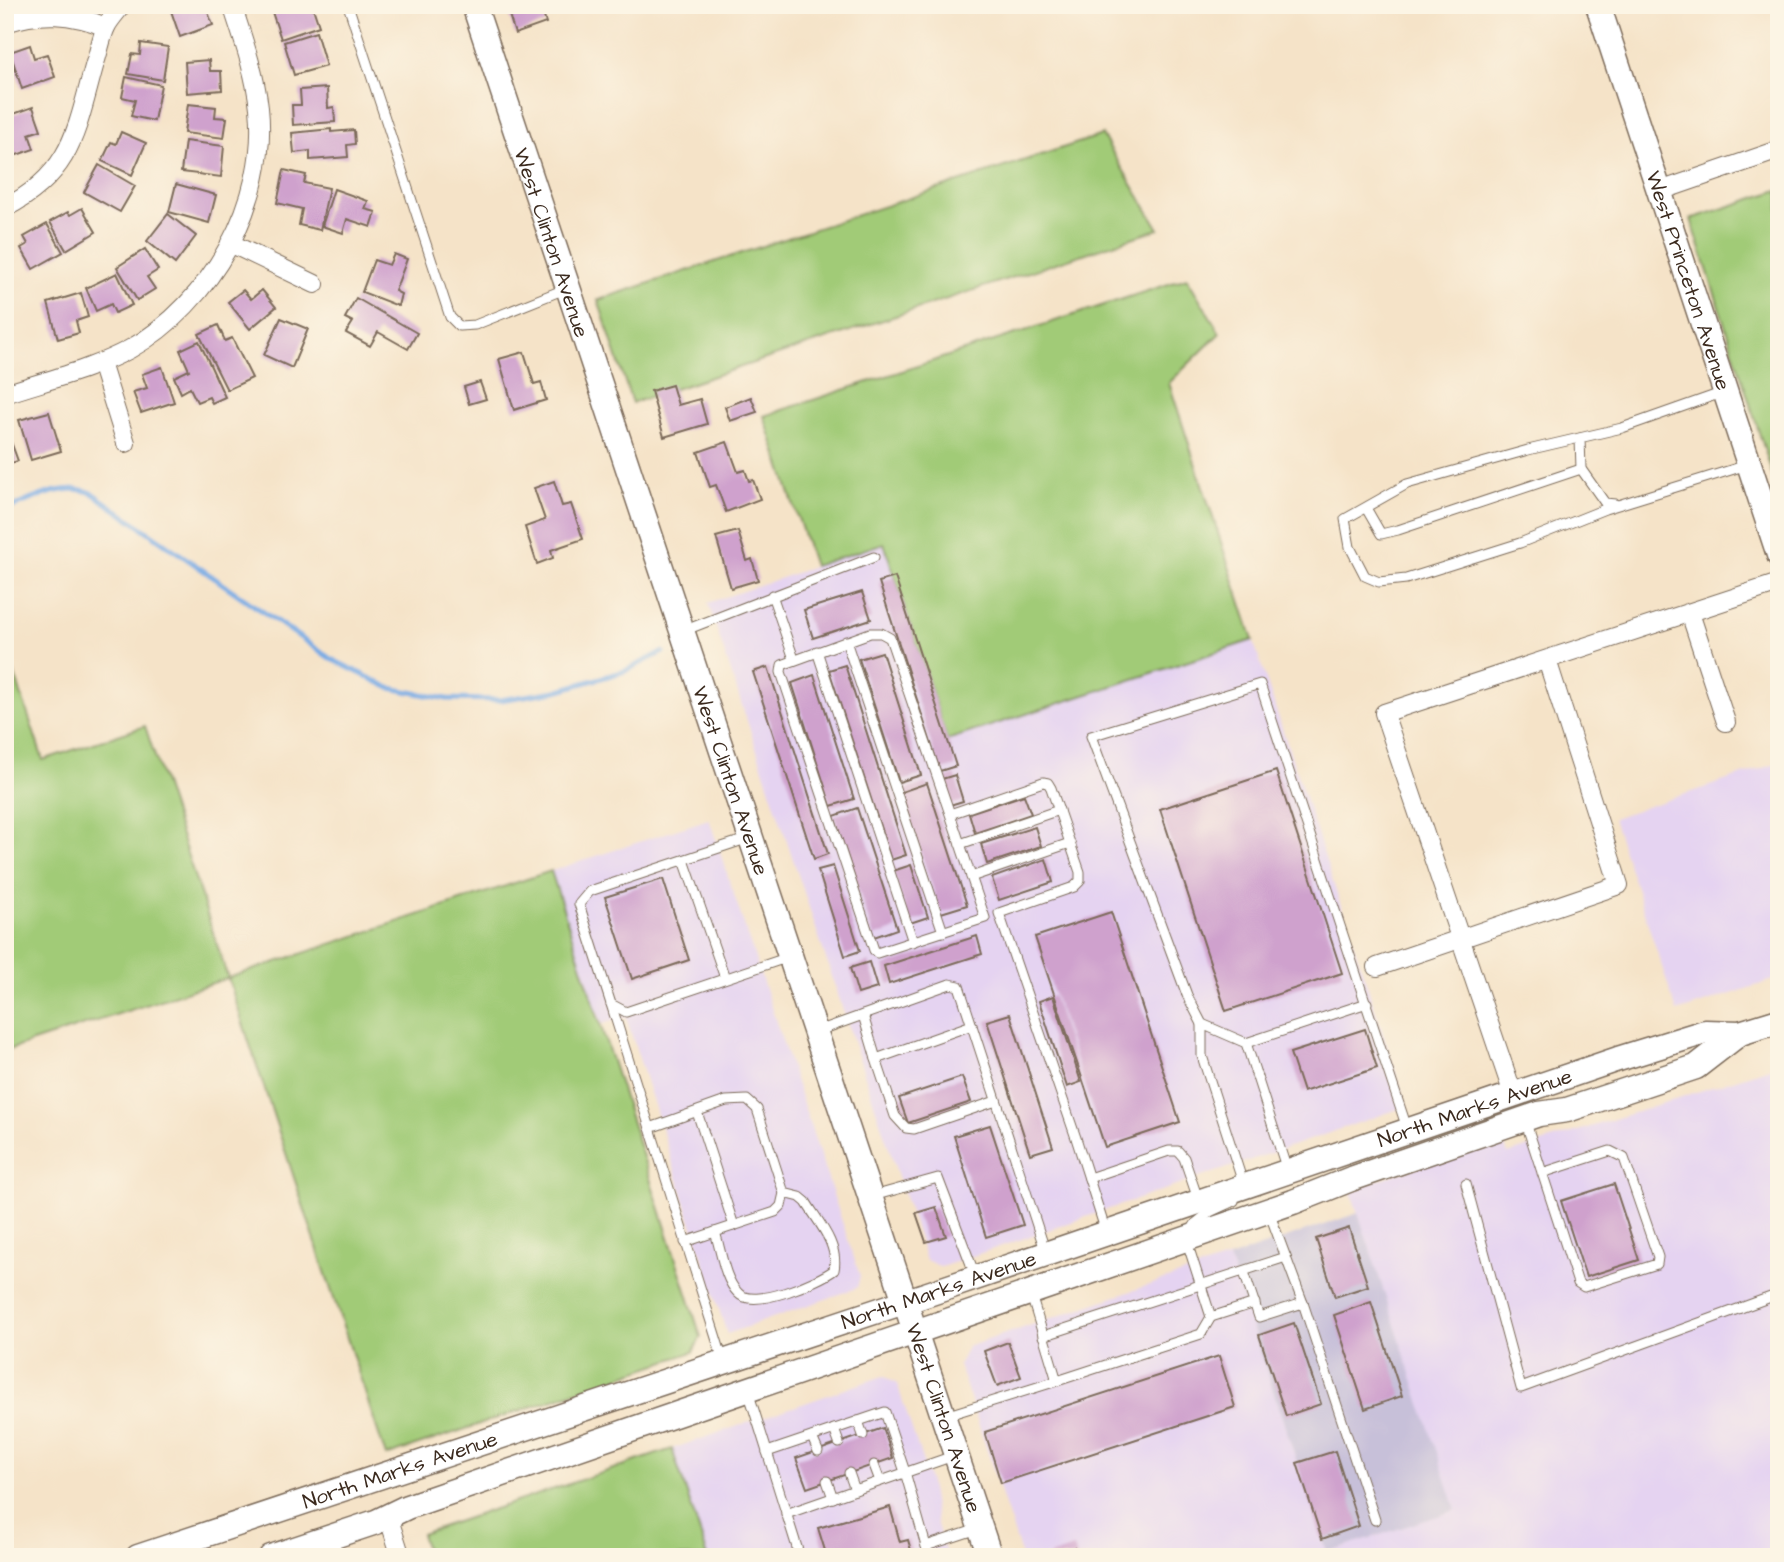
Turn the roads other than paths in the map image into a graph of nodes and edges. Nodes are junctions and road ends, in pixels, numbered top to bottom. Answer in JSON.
{"nodes":[{"id":1,"x":122,"y":5,"type":"edge"},
{"id":2,"x":232,"y":5,"type":"edge"},
{"id":3,"x":348,"y":5,"type":"edge"},
{"id":4,"x":474,"y":5,"type":"edge"},
{"id":5,"x":1598,"y":5,"type":"edge"},
{"id":6,"x":5,"y":23,"type":"edge"},
{"id":7,"x":106,"y":27,"type":"junction"},
{"id":8,"x":1779,"y":150,"type":"edge"},
{"id":9,"x":1660,"y":191,"type":"junction"},
{"id":10,"x":5,"y":208,"type":"edge"},
{"id":11,"x":230,"y":243,"type":"junction"},
{"id":12,"x":315,"y":284,"type":"dead end"},
{"id":13,"x":566,"y":289,"type":"junction"},
{"id":14,"x":101,"y":363,"type":"junction"},
{"id":15,"x":1725,"y":391,"type":"junction"},
{"id":16,"x":5,"y":394,"type":"edge"},
{"id":17,"x":1580,"y":438,"type":"junction"},
{"id":18,"x":126,"y":443,"type":"dead end"},
{"id":19,"x":1749,"y":464,"type":"junction"},
{"id":20,"x":1581,"y":469,"type":"junction"},
{"id":21,"x":1618,"y":505,"type":"junction"},
{"id":22,"x":1366,"y":508,"type":"junction"},
{"id":23,"x":1779,"y":555,"type":"edge"},
{"id":24,"x":874,"y":556,"type":"dead end"},
{"id":25,"x":1779,"y":583,"type":"edge"},
{"id":26,"x":772,"y":595,"type":"junction"},
{"id":27,"x":1690,"y":613,"type":"junction"},
{"id":28,"x":681,"y":631,"type":"junction"},
{"id":29,"x":846,"y":641,"type":"junction"},
{"id":30,"x":817,"y":651,"type":"junction"},
{"id":31,"x":794,"y":659,"type":"junction"},
{"id":32,"x":1547,"y":660,"type":"junction"},
{"id":33,"x":1726,"y":722,"type":"dead end"},
{"id":34,"x":1059,"y":810,"type":"junction"},
{"id":35,"x":950,"y":814,"type":"junction"},
{"id":36,"x":751,"y":837,"type":"junction"},
{"id":37,"x":1070,"y":843,"type":"junction"},
{"id":38,"x":960,"y":844,"type":"junction"},
{"id":39,"x":684,"y":860,"type":"junction"},
{"id":40,"x":971,"y":877,"type":"junction"},
{"id":41,"x":999,"y":913,"type":"junction"},
{"id":42,"x":985,"y":918,"type":"junction"},
{"id":43,"x":943,"y":932,"type":"junction"},
{"id":44,"x":1461,"y":939,"type":"junction"},
{"id":45,"x":913,"y":942,"type":"junction"},
{"id":46,"x":791,"y":956,"type":"junction"},
{"id":47,"x":1377,"y":967,"type":"dead end"},
{"id":48,"x":725,"y":978,"type":"junction"},
{"id":49,"x":1367,"y":1003,"type":"junction"},
{"id":50,"x":611,"y":1004,"type":"junction"},
{"id":51,"x":863,"y":1015,"type":"junction"},
{"id":52,"x":1779,"y":1021,"type":"edge"},
{"id":53,"x":1202,"y":1024,"type":"junction"},
{"id":54,"x":972,"y":1025,"type":"junction"},
{"id":55,"x":816,"y":1032,"type":"junction"},
{"id":56,"x":1740,"y":1033,"type":"junction"},
{"id":57,"x":1246,"y":1043,"type":"junction"},
{"id":58,"x":876,"y":1059,"type":"junction"},
{"id":59,"x":1618,"y":1059,"type":"junction"},
{"id":60,"x":1513,"y":1094,"type":"junction"},
{"id":61,"x":996,"y":1101,"type":"junction"},
{"id":62,"x":696,"y":1112,"type":"junction"},
{"id":63,"x":1532,"y":1117,"type":"junction"},
{"id":64,"x":650,"y":1128,"type":"junction"},
{"id":65,"x":1408,"y":1130,"type":"junction"},
{"id":66,"x":1287,"y":1171,"type":"junction"},
{"id":67,"x":1542,"y":1174,"type":"junction"},
{"id":68,"x":1089,"y":1178,"type":"junction"},
{"id":69,"x":1466,"y":1184,"type":"dead end"},
{"id":70,"x":1244,"y":1186,"type":"junction"},
{"id":71,"x":784,"y":1193,"type":"junction"},
{"id":72,"x":872,"y":1196,"type":"junction"},
{"id":73,"x":1199,"y":1202,"type":"junction"},
{"id":74,"x":1268,"y":1211,"type":"junction"},
{"id":75,"x":734,"y":1226,"type":"junction"},
{"id":76,"x":715,"y":1232,"type":"junction"},
{"id":77,"x":1106,"y":1233,"type":"junction"},
{"id":78,"x":1186,"y":1239,"type":"junction"},
{"id":79,"x":685,"y":1242,"type":"junction"},
{"id":80,"x":1046,"y":1254,"type":"junction"},
{"id":81,"x":1286,"y":1257,"type":"junction"},
{"id":82,"x":1244,"y":1272,"type":"junction"},
{"id":83,"x":976,"y":1278,"type":"junction"},
{"id":84,"x":1201,"y":1286,"type":"junction"},
{"id":85,"x":1030,"y":1292,"type":"junction"},
{"id":86,"x":1779,"y":1294,"type":"edge"},
{"id":87,"x":907,"y":1301,"type":"junction"},
{"id":88,"x":1255,"y":1303,"type":"junction"},
{"id":89,"x":1303,"y":1303,"type":"junction"},
{"id":90,"x":1211,"y":1317,"type":"junction"},
{"id":91,"x":917,"y":1331,"type":"junction"},
{"id":92,"x":1043,"y":1336,"type":"junction"},
{"id":93,"x":723,"y":1362,"type":"junction"},
{"id":94,"x":1057,"y":1381,"type":"junction"},
{"id":95,"x":747,"y":1390,"type":"junction"},
{"id":96,"x":945,"y":1416,"type":"junction"},
{"id":97,"x":858,"y":1421,"type":"junction"},
{"id":98,"x":834,"y":1430,"type":"junction"},
{"id":99,"x":863,"y":1435,"type":"dead end"},
{"id":100,"x":812,"y":1437,"type":"junction"},
{"id":101,"x":839,"y":1443,"type":"dead end"},
{"id":102,"x":818,"y":1451,"type":"dead end"},
{"id":103,"x":767,"y":1452,"type":"junction"},
{"id":104,"x":957,"y":1455,"type":"junction"},
{"id":105,"x":874,"y":1465,"type":"dead end"},
{"id":106,"x":905,"y":1472,"type":"junction"},
{"id":107,"x":849,"y":1473,"type":"dead end"},
{"id":108,"x":827,"y":1481,"type":"dead end"},
{"id":109,"x":880,"y":1481,"type":"junction"},
{"id":110,"x":855,"y":1490,"type":"junction"},
{"id":111,"x":833,"y":1498,"type":"junction"},
{"id":112,"x":786,"y":1514,"type":"junction"},
{"id":113,"x":388,"y":1516,"type":"junction"},
{"id":114,"x":1376,"y":1520,"type":"dead end"},
{"id":115,"x":981,"y":1528,"type":"junction"},
{"id":116,"x":926,"y":1546,"type":"junction"},
{"id":117,"x":138,"y":1557,"type":"edge"},
{"id":118,"x":271,"y":1557,"type":"edge"},
{"id":119,"x":401,"y":1557,"type":"edge"},
{"id":120,"x":800,"y":1557,"type":"edge"},
{"id":121,"x":929,"y":1557,"type":"edge"},
{"id":122,"x":990,"y":1557,"type":"edge"}],
"edges":[{"from":1,"to":7,"type":"street"},
{"from":2,"to":11,"type":"street"},
{"from":3,"to":13,"type":"lane"},
{"from":4,"to":13,"type":"main road","name":"West Clinton Avenue"},
{"from":5,"to":9,"type":"main road","name":"West Princeton Avenue"},
{"from":6,"to":7,"type":"street"},
{"from":7,"to":10,"type":"street"},
{"from":8,"to":9,"type":"street"},
{"from":9,"to":15,"type":"main road","name":"West Princeton Avenue"},
{"from":11,"to":12,"type":"street"},
{"from":11,"to":14,"type":"street"},
{"from":13,"to":28,"type":"main road","name":"West Clinton Avenue"},
{"from":14,"to":16,"type":"street"},
{"from":14,"to":18,"type":"street"},
{"from":15,"to":17,"type":"lane"},
{"from":15,"to":19,"type":"main road","name":"West Princeton Avenue"},
{"from":17,"to":20,"type":"lane"},
{"from":17,"to":22,"type":"lane"},
{"from":19,"to":21,"type":"lane"},
{"from":19,"to":23,"type":"main road","name":"West Princeton Avenue"},
{"from":20,"to":21,"type":"lane"},
{"from":20,"to":22,"type":"lane"},
{"from":21,"to":22,"type":"lane"},
{"from":24,"to":26,"type":"lane"},
{"from":25,"to":27,"type":"street"},
{"from":26,"to":28,"type":"lane"},
{"from":26,"to":31,"type":"lane"},
{"from":27,"to":32,"type":"street"},
{"from":27,"to":33,"type":"street"},
{"from":28,"to":36,"type":"main road","name":"West Clinton Avenue"},
{"from":29,"to":30,"type":"lane"},
{"from":29,"to":35,"type":"lane"},
{"from":29,"to":43,"type":"lane"},
{"from":30,"to":31,"type":"lane"},
{"from":30,"to":45,"type":"lane"},
{"from":31,"to":45,"type":"lane"},
{"from":32,"to":44,"type":"street"},
{"from":32,"to":44,"type":"street"},
{"from":34,"to":35,"type":"lane"},
{"from":34,"to":37,"type":"lane"},
{"from":34,"to":38,"type":"lane"},
{"from":35,"to":38,"type":"lane"},
{"from":36,"to":39,"type":"lane"},
{"from":36,"to":46,"type":"main road","name":"West Clinton Avenue"},
{"from":37,"to":40,"type":"lane"},
{"from":37,"to":41,"type":"lane"},
{"from":38,"to":40,"type":"lane"},
{"from":39,"to":48,"type":"lane"},
{"from":39,"to":50,"type":"lane"},
{"from":40,"to":42,"type":"lane"},
{"from":41,"to":42,"type":"lane"},
{"from":41,"to":68,"type":"lane"},
{"from":42,"to":43,"type":"lane"},
{"from":43,"to":45,"type":"lane"},
{"from":44,"to":47,"type":"street"},
{"from":44,"to":60,"type":"street"},
{"from":46,"to":48,"type":"lane"},
{"from":46,"to":55,"type":"main road","name":"West Clinton Avenue"},
{"from":48,"to":50,"type":"lane"},
{"from":49,"to":53,"type":"lane"},
{"from":49,"to":57,"type":"lane"},
{"from":49,"to":65,"type":"lane"},
{"from":50,"to":64,"type":"lane"},
{"from":51,"to":54,"type":"lane"},
{"from":51,"to":55,"type":"lane"},
{"from":51,"to":58,"type":"lane"},
{"from":52,"to":56,"type":"main road","name":"North Marks Avenue"},
{"from":53,"to":57,"type":"lane"},
{"from":53,"to":70,"type":"lane"},
{"from":54,"to":58,"type":"lane"},
{"from":54,"to":61,"type":"lane"},
{"from":55,"to":72,"type":"main road","name":"West Clinton Avenue"},
{"from":56,"to":59,"type":"main road","name":"North Marks Avenue"},
{"from":56,"to":63,"type":"main road","name":"North Marks Avenue"},
{"from":57,"to":66,"type":"lane"},
{"from":58,"to":61,"type":"lane"},
{"from":59,"to":60,"type":"main road","name":"North Marks Avenue"},
{"from":59,"to":63,"type":"main road"},
{"from":60,"to":65,"type":"main road","name":"North Marks Avenue"},
{"from":61,"to":80,"type":"lane"},
{"from":62,"to":64,"type":"lane"},
{"from":62,"to":71,"type":"lane"},
{"from":62,"to":75,"type":"lane"},
{"from":63,"to":67,"type":"lane"},
{"from":63,"to":74,"type":"main road","name":"North Marks Avenue"},
{"from":64,"to":79,"type":"lane"},
{"from":65,"to":66,"type":"main road","name":"North Marks Avenue"},
{"from":66,"to":70,"type":"main road","name":"North Marks Avenue"},
{"from":67,"to":67,"type":"lane"},
{"from":68,"to":73,"type":"lane"},
{"from":68,"to":77,"type":"lane"},
{"from":69,"to":86,"type":"lane"},
{"from":70,"to":73,"type":"main road","name":"North Marks Avenue"},
{"from":70,"to":78,"type":"lane"},
{"from":71,"to":75,"type":"lane"},
{"from":71,"to":76,"type":"lane"},
{"from":72,"to":83,"type":"lane"},
{"from":72,"to":87,"type":"main road","name":"West Clinton Avenue"},
{"from":73,"to":77,"type":"main road","name":"North Marks Avenue"},
{"from":74,"to":78,"type":"main road","name":"North Marks Avenue"},
{"from":74,"to":81,"type":"lane"},
{"from":75,"to":76,"type":"lane"},
{"from":76,"to":79,"type":"lane"},
{"from":77,"to":80,"type":"main road","name":"North Marks Avenue"},
{"from":78,"to":84,"type":"lane"},
{"from":78,"to":85,"type":"main road","name":"North Marks Avenue"},
{"from":79,"to":93,"type":"lane"},
{"from":80,"to":83,"type":"main road","name":"North Marks Avenue"},
{"from":81,"to":82,"type":"lane"},
{"from":81,"to":89,"type":"lane"},
{"from":82,"to":84,"type":"lane"},
{"from":82,"to":88,"type":"lane"},
{"from":83,"to":87,"type":"main road","name":"North Marks Avenue"},
{"from":84,"to":90,"type":"lane"},
{"from":84,"to":92,"type":"lane"},
{"from":85,"to":91,"type":"main road","name":"North Marks Avenue"},
{"from":85,"to":92,"type":"lane"},
{"from":87,"to":91,"type":"main road","name":"West Clinton Avenue"},
{"from":87,"to":93,"type":"main road","name":"North Marks Avenue"},
{"from":88,"to":89,"type":"lane"},
{"from":88,"to":90,"type":"lane"},
{"from":89,"to":114,"type":"lane"},
{"from":90,"to":94,"type":"lane"},
{"from":91,"to":95,"type":"main road","name":"North Marks Avenue"},
{"from":91,"to":96,"type":"main road","name":"West Clinton Avenue"},
{"from":92,"to":94,"type":"lane"},
{"from":93,"to":117,"type":"main road","name":"North Marks Avenue"},
{"from":94,"to":96,"type":"lane"},
{"from":95,"to":103,"type":"lane"},
{"from":95,"to":113,"type":"main road","name":"North Marks Avenue"},
{"from":96,"to":104,"type":"main road","name":"West Clinton Avenue"},
{"from":97,"to":98,"type":"lane"},
{"from":97,"to":99,"type":"lane"},
{"from":97,"to":106,"type":"lane"},
{"from":98,"to":100,"type":"lane"},
{"from":98,"to":101,"type":"lane"},
{"from":100,"to":102,"type":"lane"},
{"from":100,"to":103,"type":"lane"},
{"from":103,"to":112,"type":"lane"},
{"from":104,"to":106,"type":"lane"},
{"from":104,"to":115,"type":"main road","name":"West Clinton Avenue"},
{"from":105,"to":109,"type":"lane"},
{"from":106,"to":109,"type":"lane"},
{"from":106,"to":116,"type":"lane"},
{"from":107,"to":110,"type":"lane"},
{"from":108,"to":111,"type":"lane"},
{"from":109,"to":110,"type":"lane"},
{"from":110,"to":111,"type":"lane"},
{"from":111,"to":112,"type":"lane"},
{"from":112,"to":120,"type":"lane"},
{"from":113,"to":118,"type":"main road","name":"North Marks Avenue"},
{"from":113,"to":119,"type":"street"},
{"from":115,"to":116,"type":"lane"},
{"from":115,"to":122,"type":"main road","name":"West Clinton Avenue"},
{"from":116,"to":121,"type":"lane"}]}
